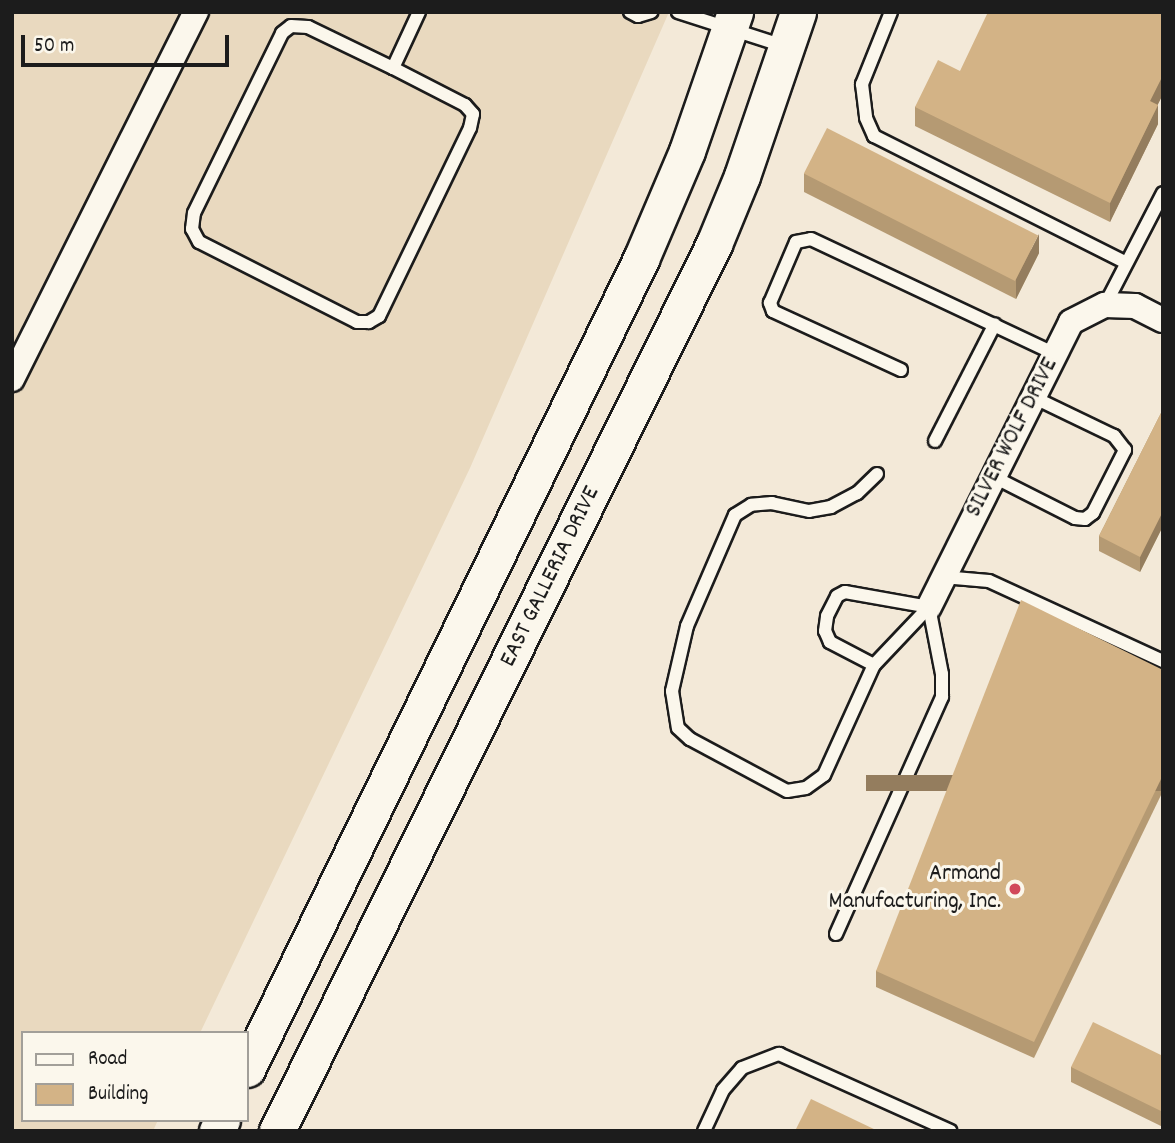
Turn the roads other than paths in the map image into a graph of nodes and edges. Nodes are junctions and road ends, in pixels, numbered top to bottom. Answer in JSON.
{"nodes":[{"id":1,"x":196,"y":12,"type":"edge"},
{"id":2,"x":308,"y":12,"type":"edge"},
{"id":3,"x":419,"y":12,"type":"edge"},
{"id":4,"x":630,"y":12,"type":"edge"},
{"id":5,"x":651,"y":12,"type":"edge"},
{"id":6,"x":678,"y":12,"type":"edge"},
{"id":7,"x":798,"y":12,"type":"edge"},
{"id":8,"x":891,"y":12,"type":"edge"},
{"id":9,"x":733,"y":21,"type":"edge"},
{"id":10,"x":301,"y":27,"type":"junction"},
{"id":11,"x":787,"y":47,"type":"junction"},
{"id":12,"x":393,"y":68,"type":"junction"},
{"id":13,"x":1163,"y":193,"type":"edge"},
{"id":14,"x":1126,"y":263,"type":"junction"},
{"id":15,"x":1115,"y":304,"type":"junction"},
{"id":16,"x":1163,"y":320,"type":"edge"},
{"id":17,"x":995,"y":324,"type":"junction"},
{"id":18,"x":1055,"y":354,"type":"junction"},
{"id":19,"x":901,"y":370,"type":"dead end"},
{"id":20,"x":12,"y":380,"type":"edge"},
{"id":21,"x":1033,"y":397,"type":"junction"},
{"id":22,"x":935,"y":441,"type":"dead end"},
{"id":23,"x":877,"y":474,"type":"dead end"},
{"id":24,"x":994,"y":477,"type":"junction"},
{"id":25,"x":943,"y":576,"type":"junction"},
{"id":26,"x":929,"y":607,"type":"junction"},
{"id":27,"x":1163,"y":661,"type":"edge"},
{"id":28,"x":874,"y":664,"type":"junction"},
{"id":29,"x":836,"y":934,"type":"dead end"},
{"id":30,"x":248,"y":1067,"type":"edge"},
{"id":31,"x":277,"y":1131,"type":"edge"},
{"id":32,"x":704,"y":1131,"type":"edge"},
{"id":33,"x":950,"y":1131,"type":"edge"}],
"edges":[{"from":1,"to":20,"type":"street"},
{"from":2,"to":10,"type":"lane"},
{"from":3,"to":12,"type":"lane"},
{"from":4,"to":5,"type":"lane"},
{"from":6,"to":9,"type":"lane"},
{"from":7,"to":11,"type":"main road","name":"EAST GALLERIA DRIVE"},
{"from":8,"to":14,"type":"lane"},
{"from":9,"to":11,"type":"lane"},
{"from":9,"to":30,"type":"main road"},
{"from":10,"to":12,"type":"lane"},
{"from":10,"to":12,"type":"lane"},
{"from":11,"to":31,"type":"main road","name":"EAST GALLERIA DRIVE"},
{"from":13,"to":14,"type":"lane"},
{"from":14,"to":15,"type":"lane"},
{"from":15,"to":16,"type":"street"},
{"from":15,"to":18,"type":"street","name":"SILVER WOLF DRIVE"},
{"from":17,"to":18,"type":"lane"},
{"from":17,"to":19,"type":"lane"},
{"from":17,"to":22,"type":"lane"},
{"from":18,"to":21,"type":"street","name":"SILVER WOLF DRIVE"},
{"from":21,"to":24,"type":"street","name":"SILVER WOLF DRIVE"},
{"from":21,"to":24,"type":"lane"},
{"from":23,"to":28,"type":"lane"},
{"from":24,"to":25,"type":"street","name":"SILVER WOLF DRIVE"},
{"from":25,"to":26,"type":"street","name":"SILVER WOLF DRIVE"},
{"from":25,"to":27,"type":"lane"},
{"from":26,"to":28,"type":"lane"},
{"from":26,"to":28,"type":"lane"},
{"from":26,"to":29,"type":"lane"},
{"from":32,"to":33,"type":"lane"}]}
